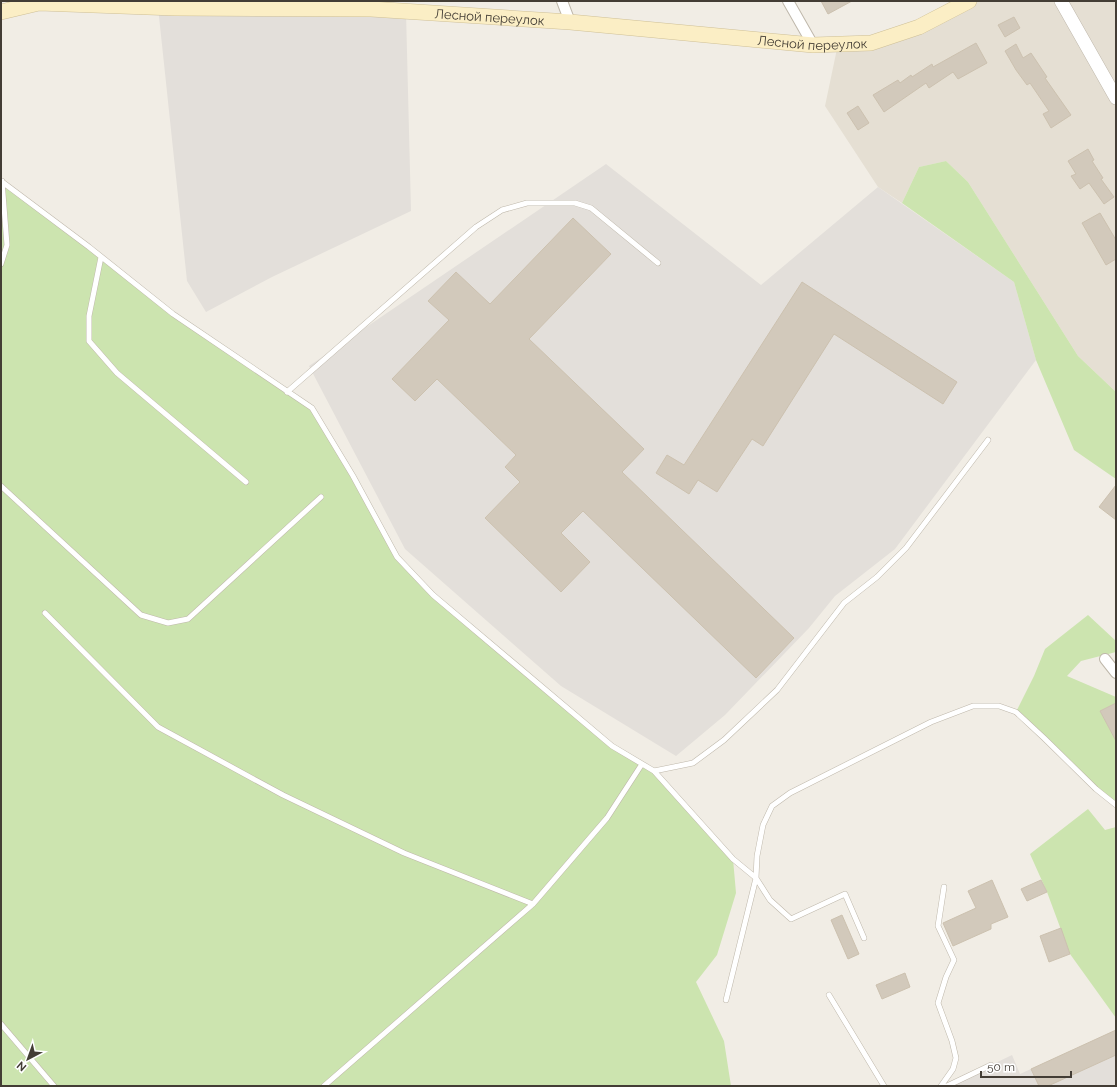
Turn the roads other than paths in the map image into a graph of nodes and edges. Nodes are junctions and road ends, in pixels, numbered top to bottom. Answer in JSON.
{"nodes":[{"id":1,"x":562,"y":1,"type":"edge"},
{"id":2,"x":788,"y":1,"type":"edge"},
{"id":3,"x":969,"y":1,"type":"edge"},
{"id":4,"x":1061,"y":1,"type":"edge"},
{"id":5,"x":30,"y":3,"type":"edge"},
{"id":6,"x":174,"y":4,"type":"edge"},
{"id":7,"x":369,"y":5,"type":"edge"},
{"id":8,"x":1,"y":12,"type":"edge"},
{"id":9,"x":570,"y":22,"type":"junction"},
{"id":10,"x":813,"y":45,"type":"junction"},
{"id":11,"x":1116,"y":98,"type":"edge"},
{"id":12,"x":2,"y":181,"type":"edge"},
{"id":13,"x":100,"y":257,"type":"junction"},
{"id":14,"x":658,"y":263,"type":"dead end"},
{"id":15,"x":1,"y":264,"type":"edge"},
{"id":16,"x":287,"y":392,"type":"junction"},
{"id":17,"x":988,"y":440,"type":"dead end"},
{"id":18,"x":246,"y":482,"type":"dead end"},
{"id":19,"x":1,"y":486,"type":"edge"},
{"id":20,"x":321,"y":497,"type":"dead end"},
{"id":21,"x":45,"y":613,"type":"dead end"},
{"id":22,"x":1105,"y":659,"type":"dead end"},
{"id":23,"x":1116,"y":672,"type":"edge"},
{"id":24,"x":642,"y":764,"type":"junction"},
{"id":25,"x":654,"y":771,"type":"junction"},
{"id":26,"x":1116,"y":805,"type":"edge"},
{"id":27,"x":756,"y":878,"type":"junction"},
{"id":28,"x":944,"y":887,"type":"dead end"},
{"id":29,"x":532,"y":904,"type":"junction"},
{"id":30,"x":864,"y":938,"type":"dead end"},
{"id":31,"x":829,"y":995,"type":"dead end"},
{"id":32,"x":726,"y":1000,"type":"dead end"},
{"id":33,"x":1,"y":1024,"type":"edge"},
{"id":34,"x":991,"y":1065,"type":"dead end"},
{"id":35,"x":54,"y":1086,"type":"edge"},
{"id":36,"x":324,"y":1086,"type":"edge"},
{"id":37,"x":884,"y":1086,"type":"edge"},
{"id":38,"x":942,"y":1086,"type":"edge"},
{"id":39,"x":947,"y":1086,"type":"edge"}],
"edges":[{"from":1,"to":9,"type":"street"},
{"from":2,"to":10,"type":"street"},
{"from":3,"to":10,"type":"main road","name":"Лесной переулок"},
{"from":4,"to":11,"type":"street"},
{"from":5,"to":6,"type":"main road","name":"Лесной переулок"},
{"from":5,"to":8,"type":"main road","name":"Лесной переулок"},
{"from":6,"to":7,"type":"main road","name":"Лесной переулок"},
{"from":7,"to":9,"type":"main road","name":"Лесной переулок"},
{"from":9,"to":10,"type":"main road","name":"Лесной переулок"},
{"from":12,"to":13,"type":"lane"},
{"from":12,"to":15,"type":"lane"},
{"from":13,"to":16,"type":"lane"},
{"from":13,"to":18,"type":"lane"},
{"from":14,"to":16,"type":"lane"},
{"from":16,"to":24,"type":"lane"},
{"from":17,"to":25,"type":"lane"},
{"from":19,"to":20,"type":"lane"},
{"from":21,"to":29,"type":"lane"},
{"from":22,"to":23,"type":"street"},
{"from":24,"to":25,"type":"lane"},
{"from":24,"to":29,"type":"lane"},
{"from":25,"to":27,"type":"lane"},
{"from":26,"to":27,"type":"lane"},
{"from":27,"to":30,"type":"lane"},
{"from":27,"to":32,"type":"lane"},
{"from":28,"to":38,"type":"lane"},
{"from":29,"to":36,"type":"lane"},
{"from":31,"to":37,"type":"lane"},
{"from":33,"to":35,"type":"lane"},
{"from":34,"to":39,"type":"lane"}]}
